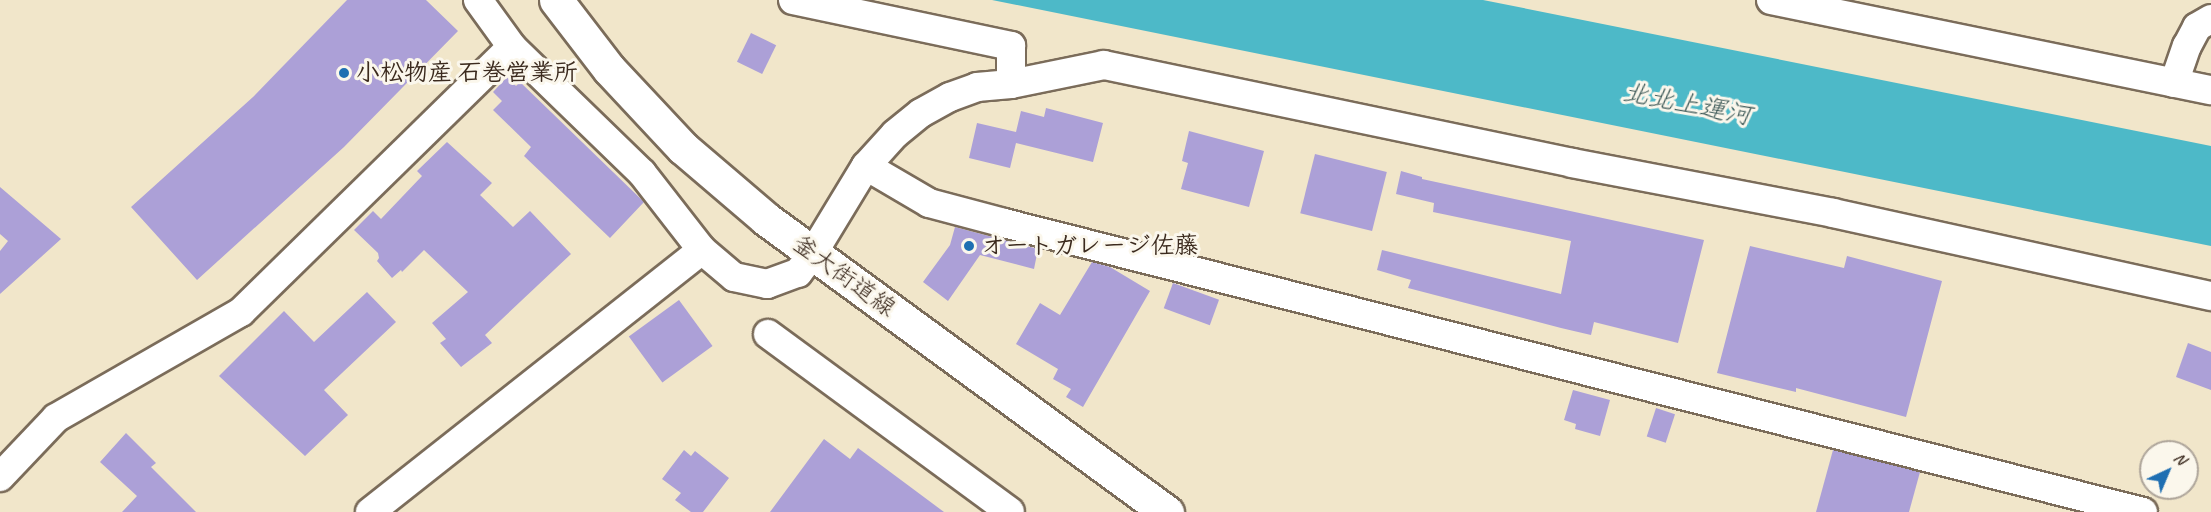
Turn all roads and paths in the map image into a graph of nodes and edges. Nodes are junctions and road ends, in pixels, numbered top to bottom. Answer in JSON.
{"nodes":[{"id":1,"x":478,"y":0,"type":"edge"},
{"id":2,"x":556,"y":0,"type":"edge"},
{"id":3,"x":793,"y":0,"type":"edge"},
{"id":4,"x":1771,"y":0,"type":"edge"},
{"id":5,"x":2211,"y":19,"type":"edge"},
{"id":6,"x":512,"y":47,"type":"junction"},
{"id":7,"x":2174,"y":83,"type":"junction"},
{"id":8,"x":1011,"y":84,"type":"junction"},
{"id":9,"x":2211,"y":90,"type":"edge"},
{"id":10,"x":866,"y":166,"type":"junction"},
{"id":11,"x":702,"y":250,"type":"junction"},
{"id":12,"x":813,"y":254,"type":"junction"},
{"id":13,"x":2211,"y":296,"type":"edge"},
{"id":14,"x":768,"y":334,"type":"dead end"},
{"id":15,"x":0,"y":477,"type":"edge"},
{"id":16,"x":370,"y":512,"type":"edge"},
{"id":17,"x":1010,"y":512,"type":"edge"},
{"id":18,"x":1167,"y":512,"type":"edge"},
{"id":19,"x":2143,"y":512,"type":"edge"}],
"edges":[{"from":1,"to":6,"type":"street"},
{"from":2,"to":12,"type":"street","name":"釜大街道線"},
{"from":3,"to":8,"type":"street"},
{"from":4,"to":7,"type":"street"},
{"from":5,"to":7,"type":"street"},
{"from":6,"to":11,"type":"street"},
{"from":6,"to":15,"type":"street"},
{"from":7,"to":9,"type":"street"},
{"from":8,"to":10,"type":"street"},
{"from":8,"to":13,"type":"street"},
{"from":10,"to":12,"type":"street"},
{"from":10,"to":19,"type":"street"},
{"from":11,"to":12,"type":"street"},
{"from":11,"to":16,"type":"street"},
{"from":12,"to":18,"type":"street","name":"釜大街道線"},
{"from":14,"to":17,"type":"street"}]}
